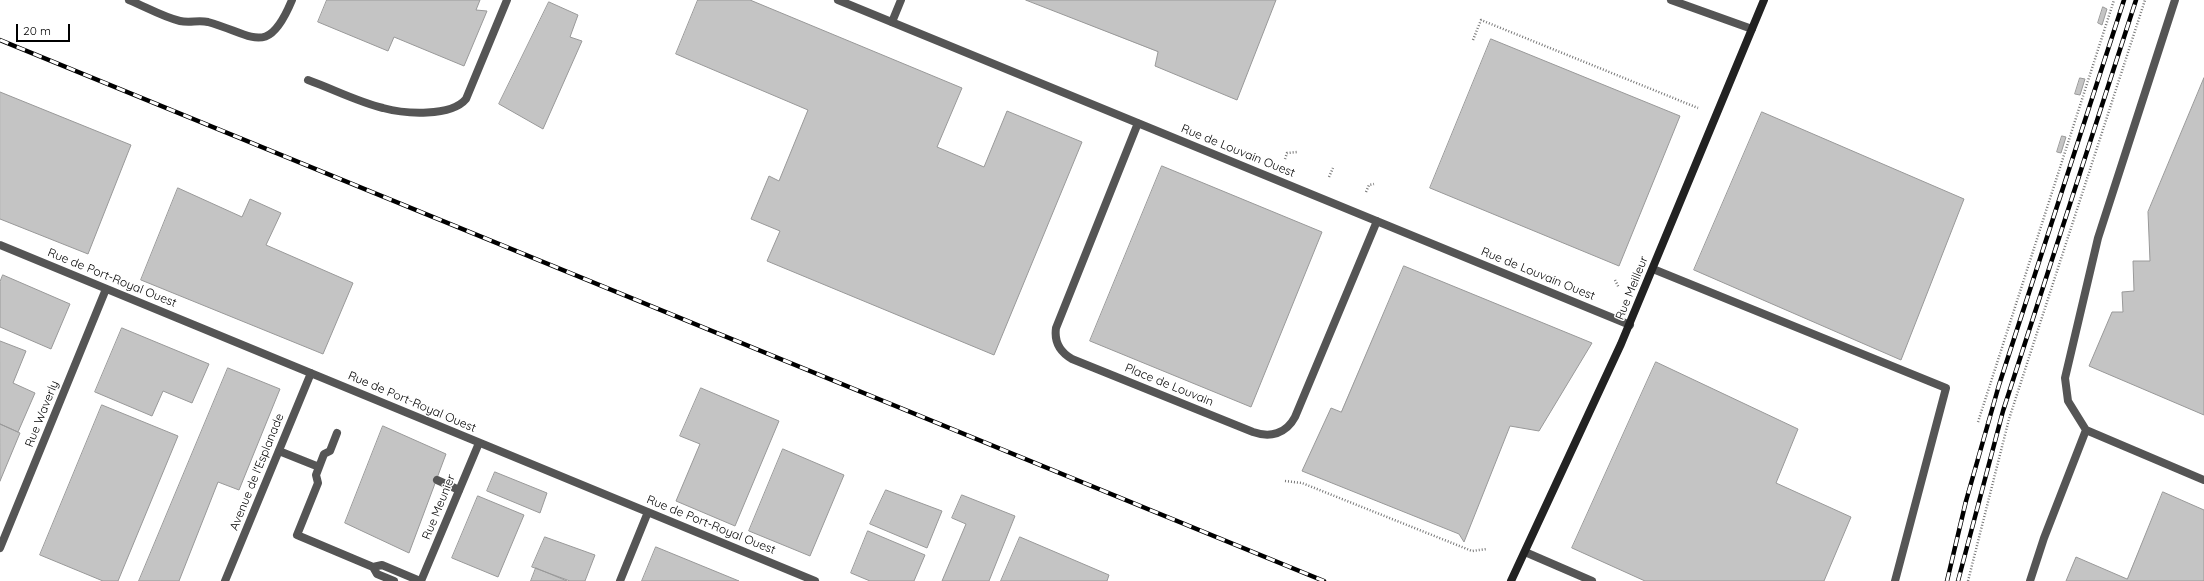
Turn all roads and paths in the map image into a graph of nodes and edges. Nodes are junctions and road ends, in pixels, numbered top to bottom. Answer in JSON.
{"nodes":[{"id":1,"x":129,"y":0,"type":"edge"},
{"id":2,"x":292,"y":0,"type":"edge"},
{"id":3,"x":507,"y":0,"type":"edge"},
{"id":4,"x":838,"y":0,"type":"edge"},
{"id":5,"x":901,"y":0,"type":"edge"},
{"id":6,"x":1671,"y":0,"type":"edge"},
{"id":7,"x":1764,"y":0,"type":"edge"},
{"id":8,"x":2114,"y":0,"type":"edge"},
{"id":9,"x":2145,"y":0,"type":"edge"},
{"id":10,"x":2175,"y":0,"type":"edge"},
{"id":11,"x":892,"y":22,"type":"junction"},
{"id":12,"x":1752,"y":29,"type":"junction"},
{"id":13,"x":1473,"y":40,"type":"dead end"},
{"id":14,"x":308,"y":80,"type":"dead end"},
{"id":15,"x":1698,"y":108,"type":"dead end"},
{"id":16,"x":1138,"y":123,"type":"junction"},
{"id":17,"x":1297,"y":152,"type":"dead end"},
{"id":18,"x":1285,"y":159,"type":"dead end"},
{"id":19,"x":1333,"y":168,"type":"dead end"},
{"id":20,"x":1329,"y":177,"type":"dead end"},
{"id":21,"x":1374,"y":184,"type":"dead end"},
{"id":22,"x":1366,"y":192,"type":"dead end"},
{"id":23,"x":1377,"y":221,"type":"junction"},
{"id":24,"x":0,"y":245,"type":"edge"},
{"id":25,"x":1653,"y":269,"type":"junction"},
{"id":26,"x":1615,"y":280,"type":"dead end"},
{"id":27,"x":1619,"y":288,"type":"dead end"},
{"id":28,"x":106,"y":289,"type":"junction"},
{"id":29,"x":1630,"y":325,"type":"junction"},
{"id":30,"x":311,"y":373,"type":"junction"},
{"id":31,"x":1978,"y":422,"type":"dead end"},
{"id":32,"x":2086,"y":430,"type":"junction"},
{"id":33,"x":338,"y":432,"type":"dead end"},
{"id":34,"x":479,"y":443,"type":"junction"},
{"id":35,"x":279,"y":450,"type":"junction"},
{"id":36,"x":319,"y":467,"type":"junction"},
{"id":37,"x":437,"y":480,"type":"dead end"},
{"id":38,"x":2204,"y":480,"type":"edge"},
{"id":39,"x":1285,"y":482,"type":"dead end"},
{"id":40,"x":459,"y":490,"type":"junction"},
{"id":41,"x":648,"y":512,"type":"junction"},
{"id":42,"x":0,"y":548,"type":"edge"},
{"id":43,"x":1487,"y":549,"type":"dead end"},
{"id":44,"x":1525,"y":552,"type":"junction"},
{"id":45,"x":374,"y":567,"type":"junction"},
{"id":46,"x":225,"y":581,"type":"edge"},
{"id":47,"x":394,"y":581,"type":"edge"},
{"id":48,"x":421,"y":581,"type":"edge"},
{"id":49,"x":620,"y":581,"type":"edge"},
{"id":50,"x":815,"y":581,"type":"edge"},
{"id":51,"x":1511,"y":581,"type":"edge"},
{"id":52,"x":1592,"y":581,"type":"edge"},
{"id":53,"x":1895,"y":581,"type":"edge"},
{"id":54,"x":1968,"y":581,"type":"edge"},
{"id":55,"x":2030,"y":581,"type":"edge"}],
"edges":[{"from":1,"to":2,"type":"street"},
{"from":3,"to":14,"type":"street"},
{"from":4,"to":11,"type":"street","name":"Rue de Louvain Ouest"},
{"from":5,"to":11,"type":"street"},
{"from":6,"to":12,"type":"street"},
{"from":7,"to":12,"type":"street","name":"Rue Meilleur"},
{"from":8,"to":31,"type":"path"},
{"from":9,"to":54,"type":"path"},
{"from":10,"to":32,"type":"street"},
{"from":11,"to":16,"type":"street","name":"Rue de Louvain Ouest"},
{"from":12,"to":25,"type":"street","name":"Rue Meilleur"},
{"from":13,"to":15,"type":"path"},
{"from":16,"to":23,"type":"street","name":"Rue de Louvain Ouest"},
{"from":16,"to":23,"type":"street","name":"Place de Louvain"},
{"from":17,"to":18,"type":"path"},
{"from":19,"to":20,"type":"path"},
{"from":21,"to":22,"type":"path"},
{"from":23,"to":29,"type":"street","name":"Rue de Louvain Ouest"},
{"from":24,"to":28,"type":"street","name":"Rue de Port-Royal Ouest"},
{"from":25,"to":29,"type":"street","name":"Rue Meilleur"},
{"from":25,"to":53,"type":"street"},
{"from":26,"to":27,"type":"path"},
{"from":28,"to":30,"type":"street","name":"Rue de Port-Royal Ouest"},
{"from":28,"to":42,"type":"street","name":"Rue Waverly"},
{"from":29,"to":44,"type":"street","name":"Rue Meilleur"},
{"from":30,"to":34,"type":"street","name":"Rue de Port-Royal Ouest"},
{"from":30,"to":35,"type":"street","name":"Avenue de l'Esplanade"},
{"from":32,"to":38,"type":"street"},
{"from":32,"to":55,"type":"street"},
{"from":33,"to":36,"type":"street"},
{"from":34,"to":40,"type":"street","name":"Rue Meunier"},
{"from":34,"to":41,"type":"street","name":"Rue de Port-Royal Ouest"},
{"from":35,"to":36,"type":"street"},
{"from":35,"to":46,"type":"street","name":"Avenue de l'Esplanade"},
{"from":36,"to":45,"type":"street"},
{"from":37,"to":40,"type":"street"},
{"from":39,"to":43,"type":"path"},
{"from":40,"to":48,"type":"street","name":"Rue Meunier"},
{"from":41,"to":49,"type":"street"},
{"from":41,"to":50,"type":"street","name":"Rue de Port-Royal Ouest"},
{"from":44,"to":51,"type":"street","name":"Rue Meilleur"},
{"from":44,"to":52,"type":"street"},
{"from":45,"to":47,"type":"street"},
{"from":45,"to":48,"type":"street"}]}
